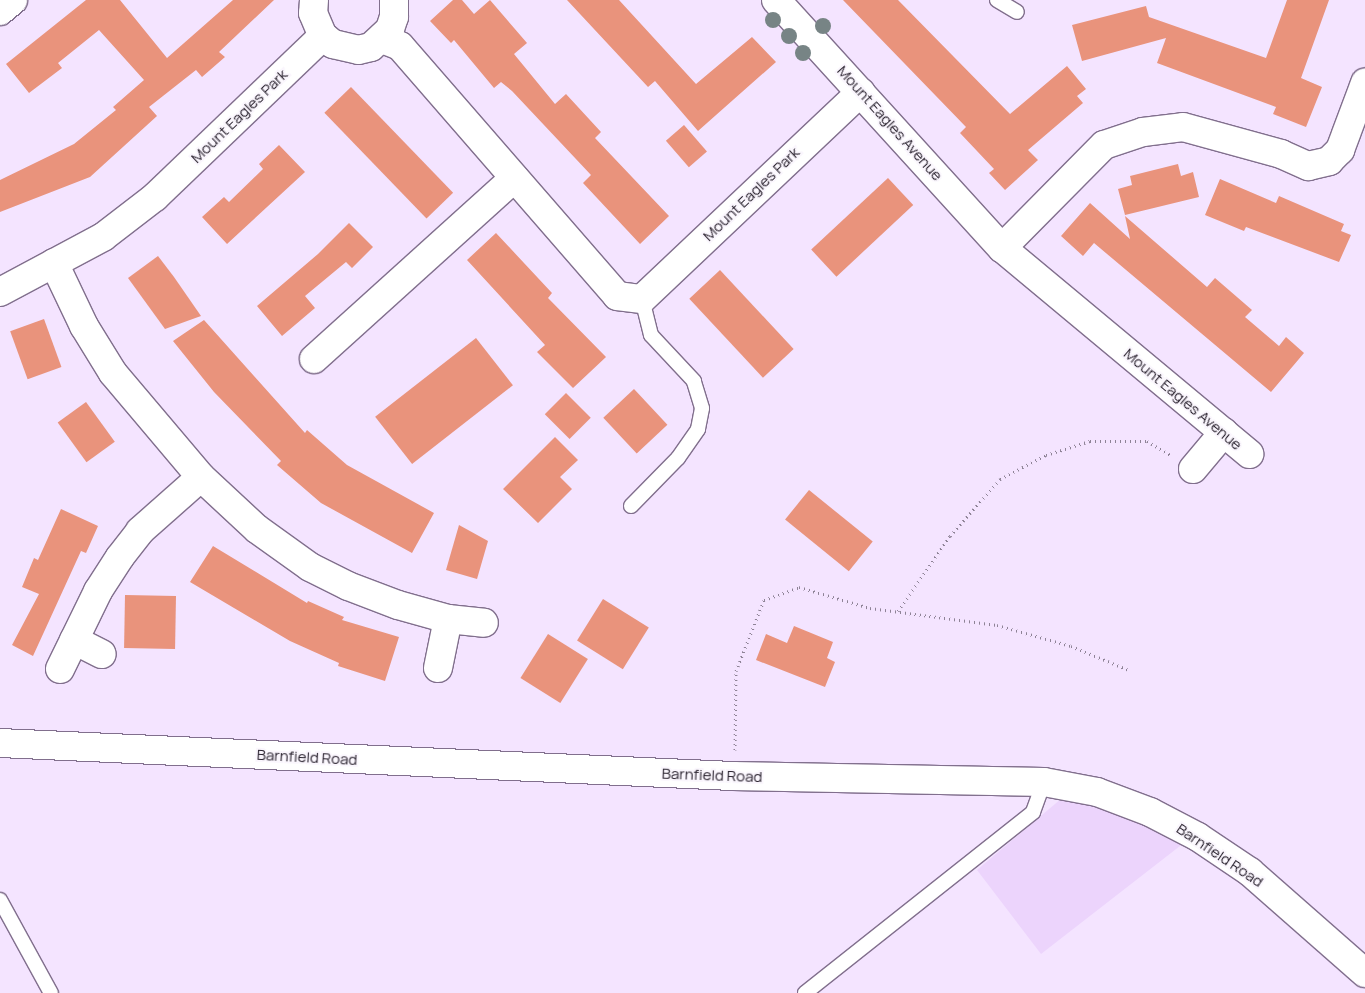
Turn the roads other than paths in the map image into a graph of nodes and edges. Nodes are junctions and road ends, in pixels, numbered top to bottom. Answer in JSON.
{"nodes":[{"id":1,"x":314,"y":0,"type":"edge"},
{"id":2,"x":394,"y":0,"type":"edge"},
{"id":3,"x":776,"y":0,"type":"edge"},
{"id":4,"x":997,"y":0,"type":"edge"},
{"id":5,"x":1017,"y":12,"type":"dead end"},
{"id":6,"x":323,"y":36,"type":"junction"},
{"id":7,"x":382,"y":39,"type":"junction"},
{"id":8,"x":1365,"y":83,"type":"edge"},
{"id":9,"x":861,"y":92,"type":"junction"},
{"id":10,"x":514,"y":178,"type":"junction"},
{"id":11,"x":1002,"y":248,"type":"junction"},
{"id":12,"x":54,"y":263,"type":"junction"},
{"id":13,"x":0,"y":292,"type":"edge"},
{"id":14,"x":642,"y":299,"type":"junction"},
{"id":15,"x":314,"y":360,"type":"dead end"},
{"id":16,"x":1224,"y":432,"type":"junction"},
{"id":17,"x":1250,"y":454,"type":"dead end"},
{"id":18,"x":1193,"y":469,"type":"road end"},
{"id":19,"x":201,"y":477,"type":"junction"},
{"id":20,"x":631,"y":506,"type":"dead end"},
{"id":21,"x":448,"y":619,"type":"junction"},
{"id":22,"x":484,"y":623,"type":"dead end"},
{"id":23,"x":74,"y":640,"type":"junction"},
{"id":24,"x":102,"y":654,"type":"dead end"},
{"id":25,"x":438,"y":668,"type":"dead end"},
{"id":26,"x":60,"y":669,"type":"dead end"},
{"id":27,"x":0,"y":742,"type":"edge"},
{"id":28,"x":1044,"y":782,"type":"junction"},
{"id":29,"x":0,"y":900,"type":"edge"},
{"id":30,"x":1365,"y":973,"type":"edge"},
{"id":31,"x":51,"y":993,"type":"edge"},
{"id":32,"x":805,"y":993,"type":"edge"}],
"edges":[{"from":1,"to":6,"type":"street"},
{"from":2,"to":7,"type":"street"},
{"from":3,"to":9,"type":"street","name":"Mount Eagles Avenue"},
{"from":4,"to":5,"type":"lane"},
{"from":6,"to":7,"type":"street"},
{"from":6,"to":12,"type":"street","name":"Mount Eagles Park"},
{"from":7,"to":10,"type":"street"},
{"from":8,"to":11,"type":"street"},
{"from":9,"to":11,"type":"street","name":"Mount Eagles Avenue"},
{"from":9,"to":14,"type":"street","name":"Mount Eagles Park"},
{"from":10,"to":14,"type":"street"},
{"from":10,"to":15,"type":"street"},
{"from":11,"to":16,"type":"street","name":"Mount Eagles Avenue"},
{"from":12,"to":13,"type":"street","name":"Mount Eagles Park"},
{"from":12,"to":19,"type":"street"},
{"from":14,"to":20,"type":"lane"},
{"from":16,"to":17,"type":"street","name":"Mount Eagles Avenue"},
{"from":16,"to":18,"type":"street"},
{"from":19,"to":21,"type":"street"},
{"from":19,"to":23,"type":"street"},
{"from":21,"to":22,"type":"street"},
{"from":21,"to":25,"type":"street"},
{"from":23,"to":24,"type":"street"},
{"from":23,"to":26,"type":"street"},
{"from":27,"to":28,"type":"street","name":"Barnfield Road"},
{"from":28,"to":30,"type":"street","name":"Barnfield Road"},
{"from":28,"to":32,"type":"lane"},
{"from":29,"to":31,"type":"lane"}]}
